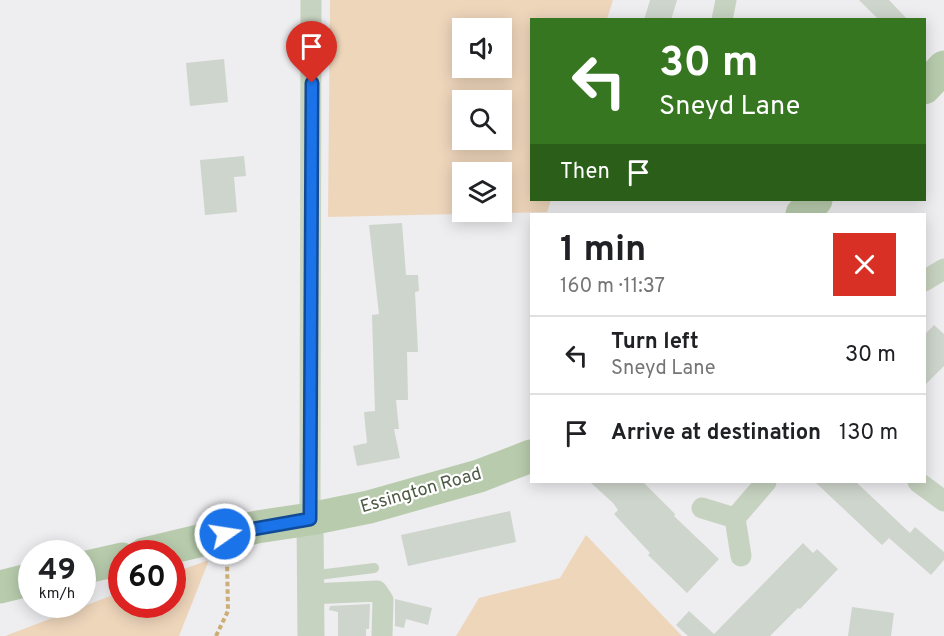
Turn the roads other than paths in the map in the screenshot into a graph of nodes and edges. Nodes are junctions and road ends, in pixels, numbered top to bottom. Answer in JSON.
{"nodes":[{"id":1,"x":311,"y":0,"type":"edge"},
{"id":2,"x":726,"y":0,"type":"edge"},
{"id":3,"x":722,"y":18,"type":"edge"},
{"id":4,"x":944,"y":67,"type":"edge"},
{"id":5,"x":926,"y":86,"type":"edge"},
{"id":6,"x":815,"y":201,"type":"edge"},
{"id":7,"x":803,"y":213,"type":"edge"},
{"id":8,"x":944,"y":269,"type":"edge"},
{"id":9,"x":926,"y":280,"type":"edge"},
{"id":10,"x":530,"y":456,"type":"edge"},
{"id":11,"x":765,"y":483,"type":"edge"},
{"id":12,"x":919,"y":483,"type":"edge"},
{"id":13,"x":944,"y":501,"type":"edge"},
{"id":14,"x":702,"y":508,"type":"dead end"},
{"id":15,"x":735,"y":518,"type":"junction"},
{"id":16,"x":310,"y":519,"type":"junction"},
{"id":17,"x":186,"y":544,"type":"edge"},
{"id":18,"x":741,"y":556,"type":"dead end"},
{"id":19,"x":374,"y":568,"type":"dead end"},
{"id":20,"x":18,"y":582,"type":"edge"},
{"id":21,"x":310,"y":585,"type":"junction"},
{"id":22,"x":0,"y":587,"type":"edge"},
{"id":23,"x":310,"y":636,"type":"edge"},
{"id":24,"x":382,"y":636,"type":"edge"}],
"edges":[{"from":1,"to":16,"type":"street"},
{"from":2,"to":3,"type":"street"},
{"from":4,"to":5,"type":"main road"},
{"from":6,"to":7,"type":"main road"},
{"from":8,"to":9,"type":"street"},
{"from":10,"to":16,"type":"main road","name":"Essington Road"},
{"from":11,"to":15,"type":"street"},
{"from":12,"to":13,"type":"street"},
{"from":14,"to":15,"type":"street"},
{"from":15,"to":18,"type":"street"},
{"from":16,"to":17,"type":"main road","name":"Essington Road"},
{"from":16,"to":21,"type":"street"},
{"from":19,"to":21,"type":"lane"},
{"from":20,"to":22,"type":"main road"},
{"from":21,"to":23,"type":"street"},
{"from":21,"to":24,"type":"street"}]}
